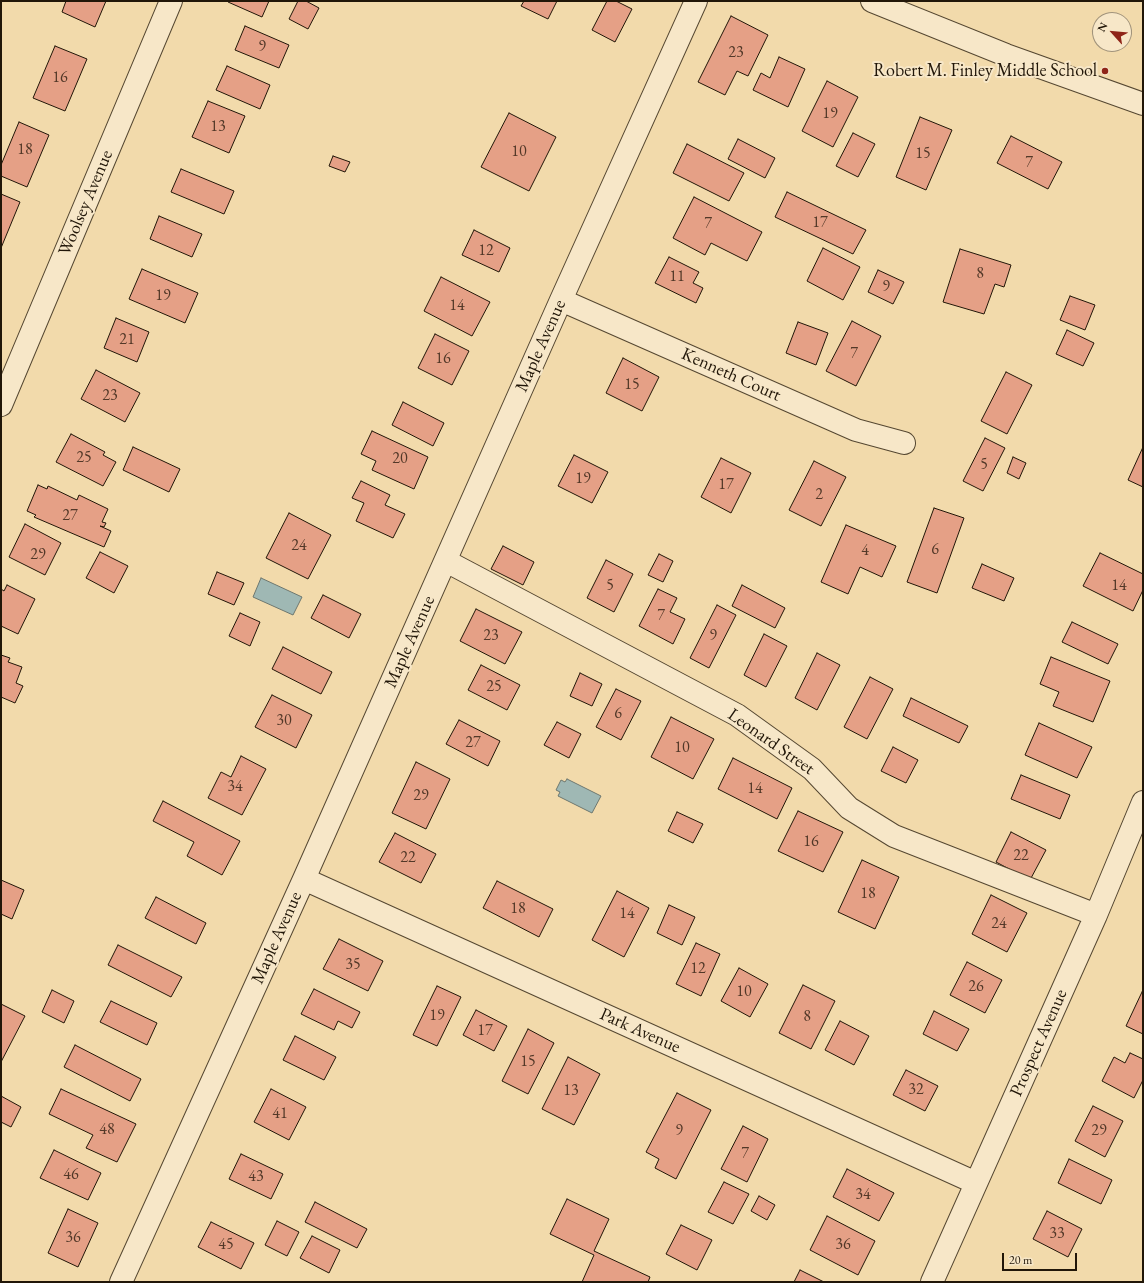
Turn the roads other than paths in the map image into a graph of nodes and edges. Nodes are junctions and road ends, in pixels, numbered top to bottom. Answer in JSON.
{"nodes":[{"id":1,"x":171,"y":1,"type":"edge"},
{"id":2,"x":696,"y":1,"type":"edge"},
{"id":3,"x":872,"y":1,"type":"edge"},
{"id":4,"x":1143,"y":104,"type":"edge"},
{"id":5,"x":561,"y":300,"type":"junction"},
{"id":6,"x":2,"y":398,"type":"edge"},
{"id":7,"x":904,"y":443,"type":"dead end"},
{"id":8,"x":446,"y":561,"type":"junction"},
{"id":9,"x":1143,"y":802,"type":"edge"},
{"id":10,"x":304,"y":880,"type":"junction"},
{"id":11,"x":1096,"y":916,"type":"junction"},
{"id":12,"x":976,"y":1183,"type":"junction"},
{"id":13,"x":121,"y":1282,"type":"edge"},
{"id":14,"x":932,"y":1282,"type":"edge"}],
"edges":[{"from":1,"to":6,"type":"street","name":"Woolsey Avenue"},
{"from":2,"to":5,"type":"street","name":"Maple Avenue"},
{"from":3,"to":4,"type":"street"},
{"from":5,"to":7,"type":"street","name":"Kenneth Court"},
{"from":5,"to":8,"type":"street","name":"Maple Avenue"},
{"from":8,"to":10,"type":"street","name":"Maple Avenue"},
{"from":8,"to":11,"type":"street","name":"Leonard Street"},
{"from":9,"to":11,"type":"street","name":"Prospect Avenue"},
{"from":10,"to":12,"type":"street","name":"Park Avenue"},
{"from":10,"to":13,"type":"street","name":"Maple Avenue"},
{"from":11,"to":12,"type":"street","name":"Prospect Avenue"},
{"from":12,"to":14,"type":"street","name":"Prospect Avenue"}]}
